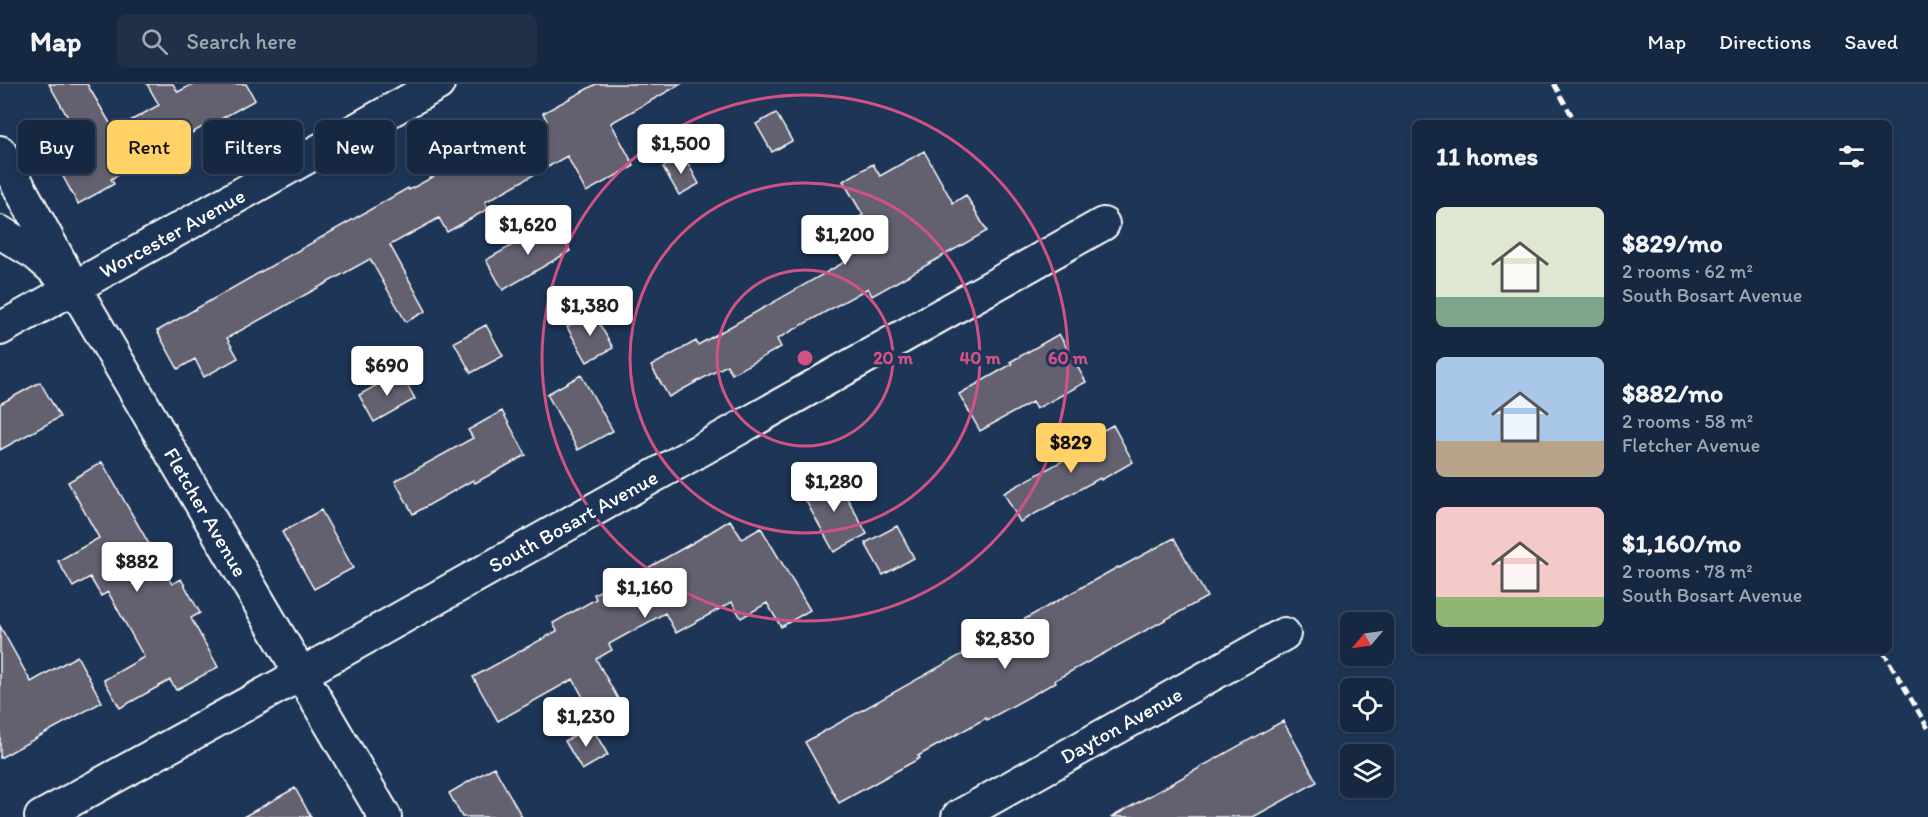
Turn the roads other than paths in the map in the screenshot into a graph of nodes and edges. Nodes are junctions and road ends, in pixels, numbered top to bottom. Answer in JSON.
{"nodes":[{"id":1,"x":438,"y":84,"type":"edge"},
{"id":2,"x":0,"y":152,"type":"edge"},
{"id":3,"x":1103,"y":224,"type":"dead end"},
{"id":4,"x":0,"y":232,"type":"edge"},
{"id":5,"x":74,"y":287,"type":"junction"},
{"id":6,"x":0,"y":329,"type":"edge"},
{"id":7,"x":1284,"y":634,"type":"dead end"},
{"id":8,"x":301,"y":674,"type":"junction"},
{"id":9,"x":42,"y":817,"type":"edge"},
{"id":10,"x":385,"y":817,"type":"edge"},
{"id":11,"x":958,"y":817,"type":"edge"}],
"edges":[{"from":1,"to":5,"type":"street","name":"Worcester Avenue"},
{"from":2,"to":5,"type":"street"},
{"from":3,"to":8,"type":"street","name":"South Bosart Avenue"},
{"from":4,"to":5,"type":"street","name":"Fletcher Avenue"},
{"from":5,"to":6,"type":"street","name":"Worcester Avenue"},
{"from":5,"to":8,"type":"street","name":"Fletcher Avenue"},
{"from":7,"to":11,"type":"street","name":"Dayton Avenue"},
{"from":8,"to":9,"type":"street","name":"South Bosart Avenue"},
{"from":8,"to":10,"type":"street","name":"Fletcher Avenue"}]}
